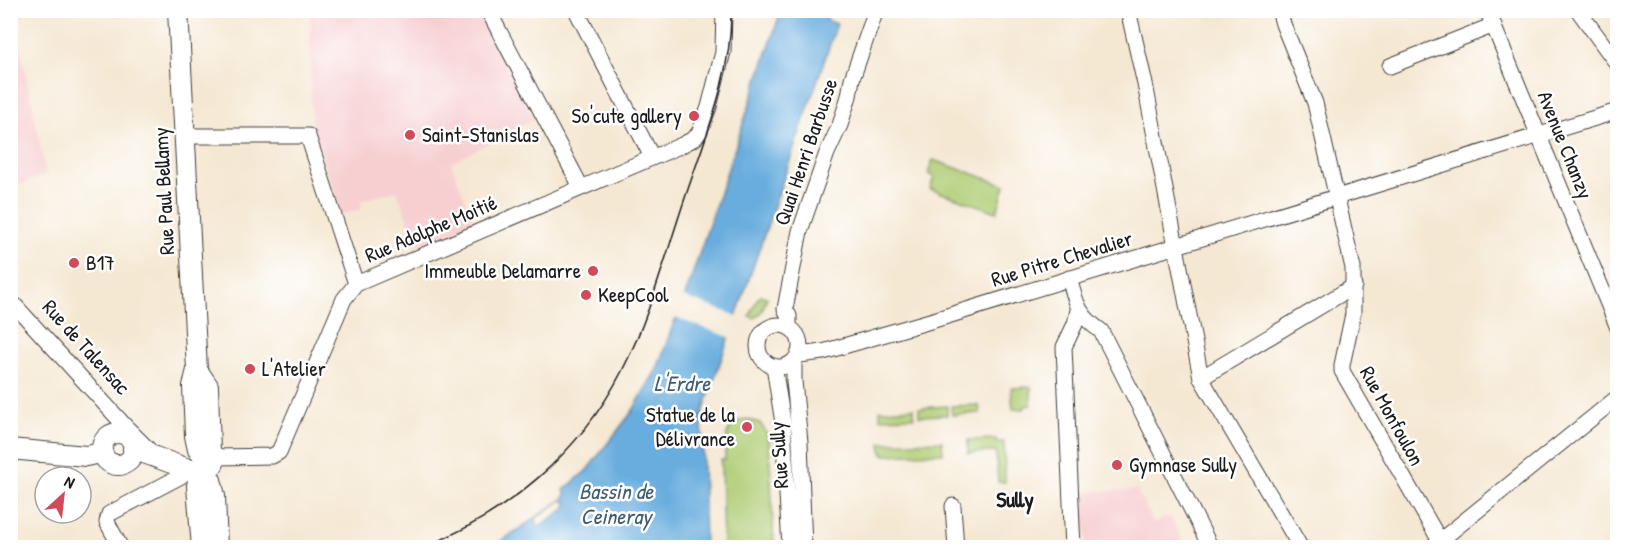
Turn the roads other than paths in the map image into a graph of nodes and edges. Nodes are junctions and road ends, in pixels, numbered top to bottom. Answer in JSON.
{"nodes":[{"id":1,"x":178,"y":10,"type":"edge"},
{"id":2,"x":488,"y":10,"type":"edge"},
{"id":3,"x":576,"y":10,"type":"edge"},
{"id":4,"x":724,"y":10,"type":"edge"},
{"id":5,"x":876,"y":10,"type":"edge"},
{"id":6,"x":1128,"y":10,"type":"edge"},
{"id":7,"x":1279,"y":10,"type":"edge"},
{"id":8,"x":1488,"y":10,"type":"edge"},
{"id":9,"x":1578,"y":10,"type":"edge"},
{"id":10,"x":1494,"y":25,"type":"junction"},
{"id":11,"x":1617,"y":64,"type":"edge"},
{"id":12,"x":1390,"y":66,"type":"dead end"},
{"id":13,"x":1617,"y":111,"type":"edge"},
{"id":14,"x":1539,"y":135,"type":"junction"},
{"id":15,"x":184,"y":136,"type":"junction"},
{"id":16,"x":652,"y":158,"type":"junction"},
{"id":17,"x":581,"y":187,"type":"junction"},
{"id":18,"x":1337,"y":197,"type":"junction"},
{"id":19,"x":1176,"y":246,"type":"junction"},
{"id":20,"x":1069,"y":278,"type":"junction"},
{"id":21,"x":356,"y":284,"type":"junction"},
{"id":22,"x":1354,"y":286,"type":"junction"},
{"id":23,"x":10,"y":300,"type":"edge"},
{"id":24,"x":785,"y":309,"type":"junction"},
{"id":25,"x":1078,"y":310,"type":"junction"},
{"id":26,"x":771,"y":326,"type":"junction"},
{"id":27,"x":789,"y":326,"type":"junction"},
{"id":28,"x":1617,"y":328,"type":"edge"},
{"id":29,"x":796,"y":358,"type":"junction"},
{"id":30,"x":774,"y":366,"type":"junction"},
{"id":31,"x":1201,"y":378,"type":"junction"},
{"id":32,"x":1617,"y":398,"type":"edge"},
{"id":33,"x":127,"y":444,"type":"junction"},
{"id":34,"x":10,"y":449,"type":"edge"},
{"id":35,"x":102,"y":453,"type":"junction"},
{"id":36,"x":205,"y":463,"type":"junction"},
{"id":37,"x":953,"y":506,"type":"dead end"},
{"id":38,"x":1435,"y":544,"type":"edge"},
{"id":39,"x":121,"y":548,"type":"edge"},
{"id":40,"x":202,"y":548,"type":"edge"},
{"id":41,"x":217,"y":548,"type":"edge"},
{"id":42,"x":790,"y":548,"type":"edge"},
{"id":43,"x":804,"y":548,"type":"edge"},
{"id":44,"x":956,"y":548,"type":"edge"},
{"id":45,"x":1073,"y":548,"type":"edge"},
{"id":46,"x":1211,"y":548,"type":"edge"},
{"id":47,"x":1301,"y":548,"type":"edge"}],
"edges":[{"from":1,"to":15,"type":"main road","name":"Rue Paul Bellamy"},
{"from":2,"to":17,"type":"street"},
{"from":3,"to":16,"type":"street"},
{"from":4,"to":16,"type":"street","name":"Rue Adolphe Moitié"},
{"from":5,"to":24,"type":"street","name":"Quai Henri Barbusse"},
{"from":6,"to":19,"type":"street"},
{"from":7,"to":18,"type":"street","name":"Rue Monfoulon"},
{"from":8,"to":10,"type":"street","name":"Avenue Chanzy"},
{"from":9,"to":11,"type":"street"},
{"from":10,"to":12,"type":"street"},
{"from":10,"to":14,"type":"street","name":"Avenue Chanzy"},
{"from":13,"to":14,"type":"street","name":"Rue Pitre Chevalier"},
{"from":14,"to":18,"type":"street","name":"Rue Pitre Chevalier"},
{"from":14,"to":28,"type":"street","name":"Avenue Chanzy"},
{"from":15,"to":21,"type":"street"},
{"from":15,"to":36,"type":"main road","name":"Rue Paul Bellamy"},
{"from":16,"to":17,"type":"street","name":"Rue Adolphe Moitié"},
{"from":17,"to":21,"type":"street","name":"Rue Adolphe Moitié"},
{"from":18,"to":19,"type":"street","name":"Rue Pitre Chevalier"},
{"from":18,"to":22,"type":"street","name":"Rue Monfoulon"},
{"from":19,"to":20,"type":"street","name":"Rue Pitre Chevalier"},
{"from":19,"to":31,"type":"street"},
{"from":20,"to":25,"type":"street"},
{"from":20,"to":29,"type":"street","name":"Rue Pitre Chevalier"},
{"from":21,"to":36,"type":"street","name":"Rue Adolphe Moitié"},
{"from":22,"to":31,"type":"street"},
{"from":22,"to":38,"type":"street","name":"Rue Monfoulon"},
{"from":23,"to":33,"type":"street","name":"Rue de Talensac"},
{"from":24,"to":26,"type":"street","name":"Quai Henri Barbusse"},
{"from":24,"to":27,"type":"street","name":"Quai Henri Barbusse"},
{"from":25,"to":45,"type":"street"},
{"from":25,"to":46,"type":"street"},
{"from":26,"to":27,"type":"street"},
{"from":26,"to":30,"type":"street"},
{"from":27,"to":29,"type":"street"},
{"from":29,"to":30,"type":"street"},
{"from":29,"to":43,"type":"street","name":"Rue Sully"},
{"from":30,"to":42,"type":"street","name":"Rue Sully"},
{"from":31,"to":47,"type":"street"},
{"from":32,"to":38,"type":"street"},
{"from":33,"to":35,"type":"main road"},
{"from":33,"to":35,"type":"main road"},
{"from":33,"to":36,"type":"main road"},
{"from":33,"to":36,"type":"main road","name":"Rue de Talensac"},
{"from":34,"to":35,"type":"main road"},
{"from":36,"to":39,"type":"street"},
{"from":36,"to":40,"type":"main road","name":"Rue Paul Bellamy"},
{"from":36,"to":41,"type":"main road","name":"Rue Paul Bellamy"},
{"from":37,"to":44,"type":"street"}]}
